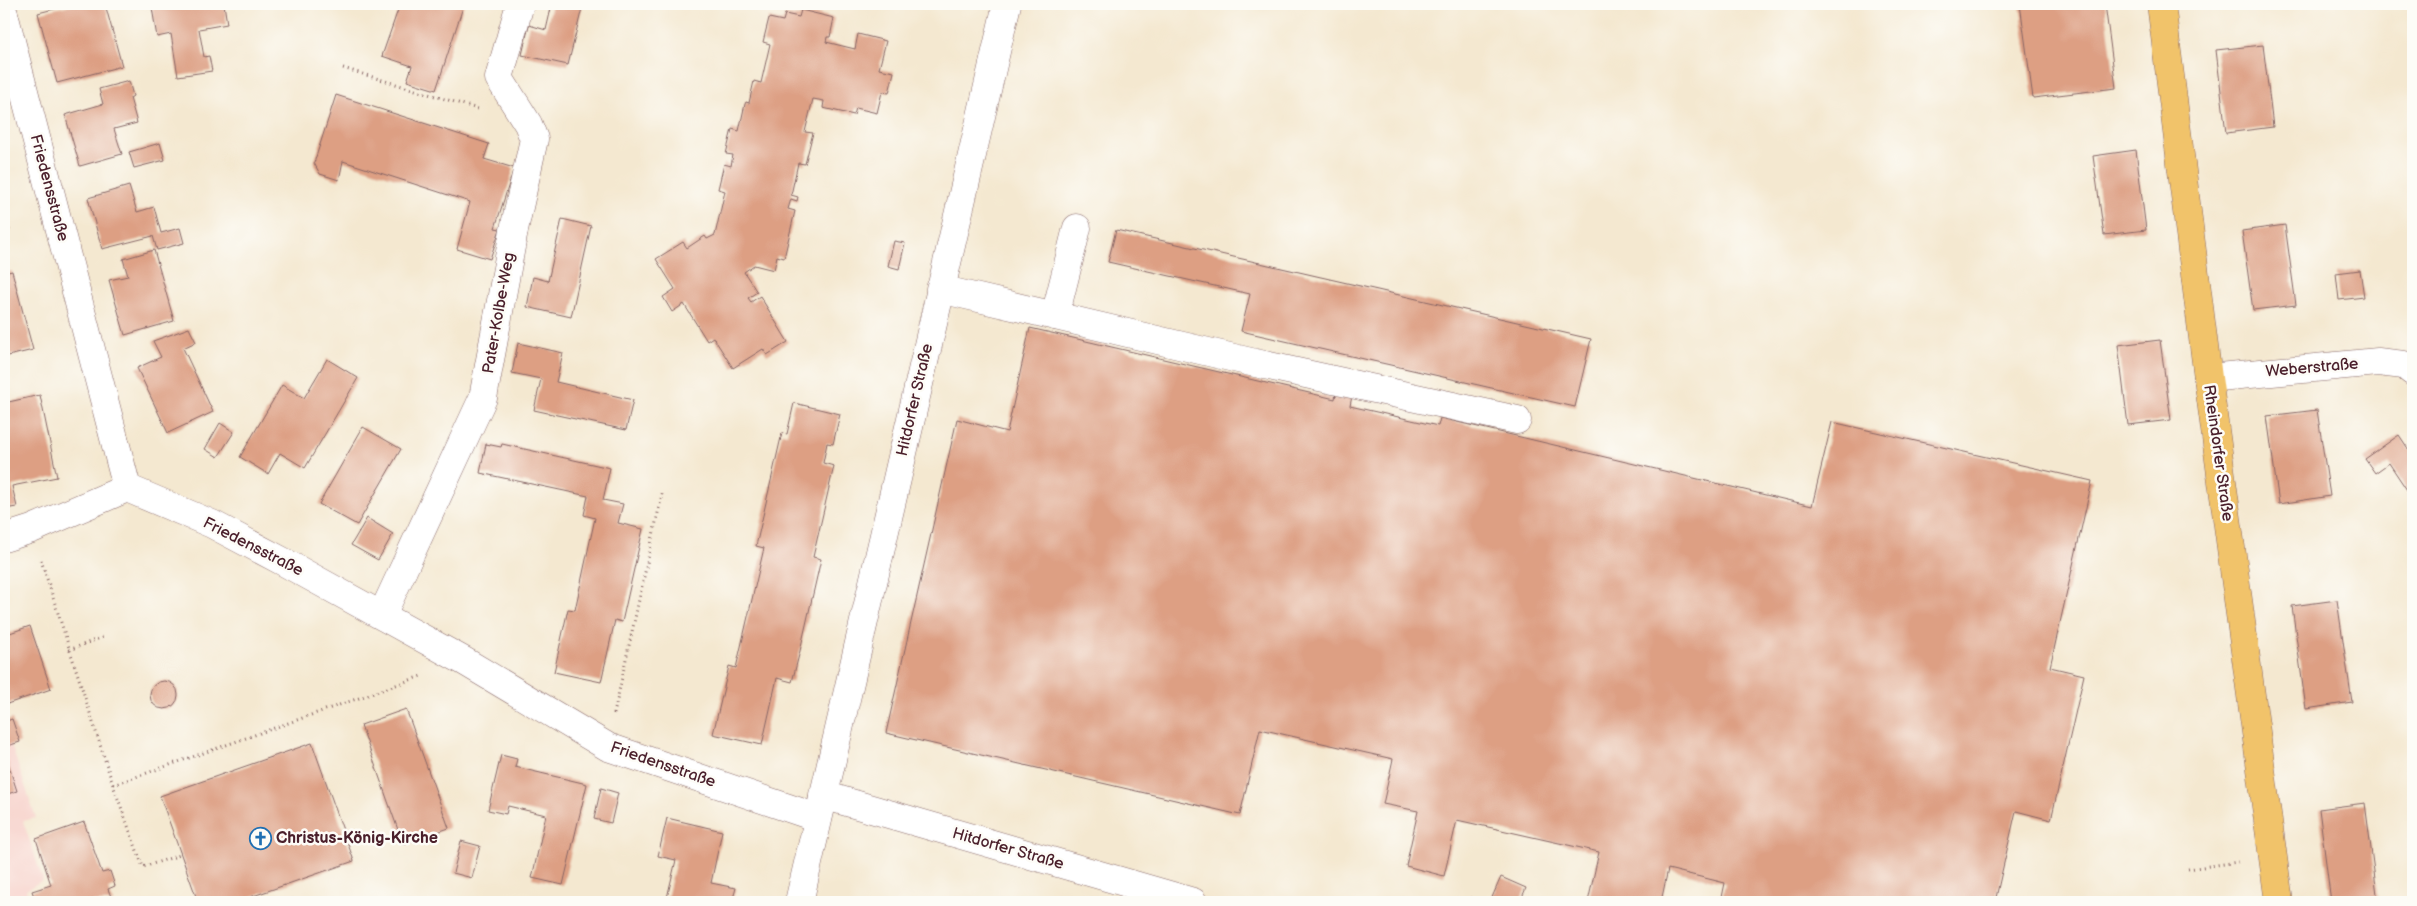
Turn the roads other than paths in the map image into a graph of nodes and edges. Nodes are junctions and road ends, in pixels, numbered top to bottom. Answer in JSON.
{"nodes":[{"id":1,"x":520,"y":4,"type":"edge"},
{"id":2,"x":1008,"y":4,"type":"edge"},
{"id":3,"x":2161,"y":4,"type":"edge"},
{"id":4,"x":4,"y":14,"type":"edge"},
{"id":5,"x":1077,"y":228,"type":"dead end"},
{"id":6,"x":940,"y":289,"type":"junction"},
{"id":7,"x":1055,"y":316,"type":"junction"},
{"id":8,"x":2413,"y":372,"type":"edge"},
{"id":9,"x":2208,"y":378,"type":"junction"},
{"id":10,"x":1517,"y":420,"type":"dead end"},
{"id":11,"x":127,"y":488,"type":"junction"},
{"id":12,"x":4,"y":538,"type":"edge"},
{"id":13,"x":382,"y":615,"type":"junction"},
{"id":14,"x":820,"y":807,"type":"junction"},
{"id":15,"x":799,"y":902,"type":"edge"},
{"id":16,"x":1193,"y":902,"type":"edge"},
{"id":17,"x":2279,"y":902,"type":"edge"}],
"edges":[{"from":1,"to":13,"type":"street","name":"Pater-Kolbe-Weg"},
{"from":2,"to":6,"type":"street","name":"Hitdorfer Straße"},
{"from":3,"to":9,"type":"main road","name":"Rheindorfer Straße"},
{"from":4,"to":11,"type":"street","name":"Friedensstraße"},
{"from":5,"to":7,"type":"street"},
{"from":6,"to":7,"type":"street"},
{"from":6,"to":14,"type":"street","name":"Hitdorfer Straße"},
{"from":7,"to":10,"type":"street"},
{"from":8,"to":9,"type":"street","name":"Weberstraße"},
{"from":9,"to":17,"type":"main road","name":"Rheindorfer Straße"},
{"from":11,"to":12,"type":"street"},
{"from":11,"to":13,"type":"street","name":"Friedensstraße"},
{"from":13,"to":14,"type":"street","name":"Friedensstraße"},
{"from":14,"to":15,"type":"street","name":"Hitdorfer Straße"},
{"from":14,"to":16,"type":"street","name":"Hitdorfer Straße"}]}
